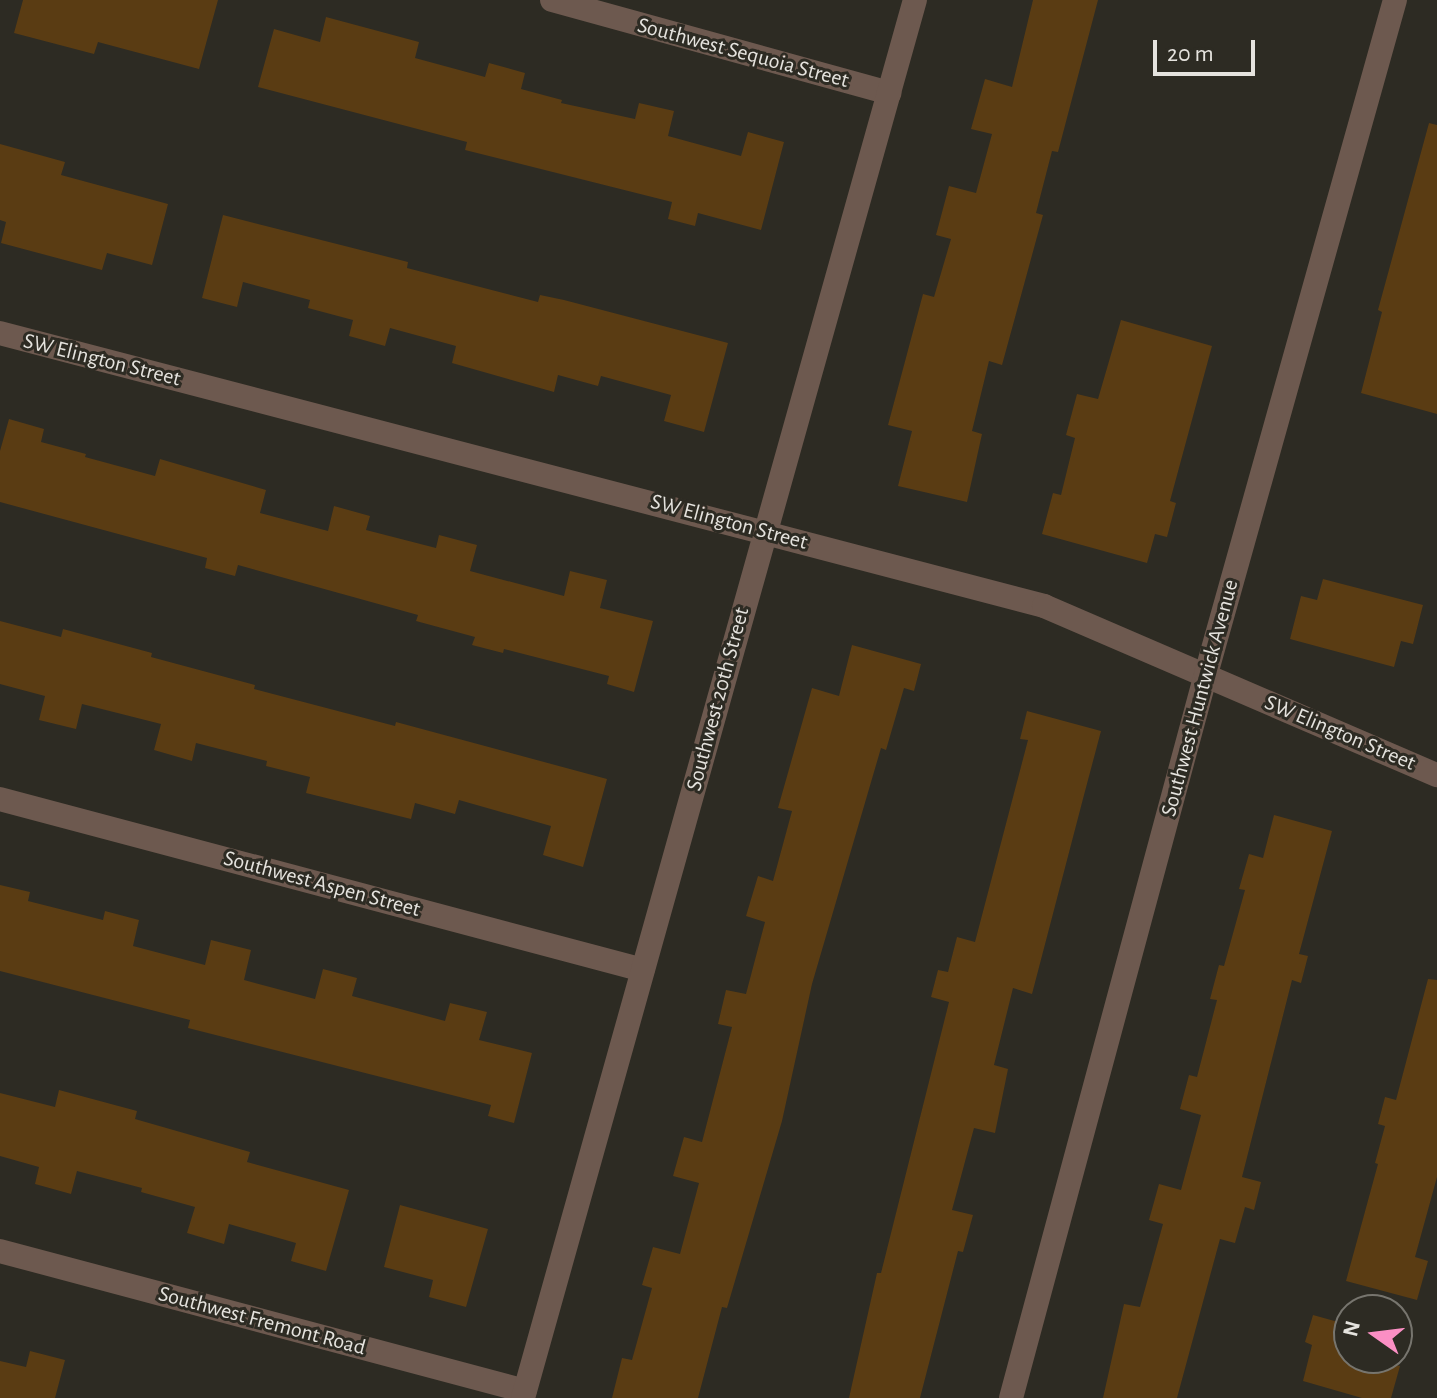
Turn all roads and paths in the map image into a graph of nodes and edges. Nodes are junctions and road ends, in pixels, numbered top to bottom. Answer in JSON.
{"nodes":[{"id":1,"x":552,"y":0,"type":"edge"},
{"id":2,"x":915,"y":0,"type":"edge"},
{"id":3,"x":1395,"y":0,"type":"edge"},
{"id":4,"x":889,"y":93,"type":"junction"},
{"id":5,"x":0,"y":333,"type":"edge"},
{"id":6,"x":764,"y":531,"type":"junction"},
{"id":7,"x":1206,"y":674,"type":"junction"},
{"id":8,"x":1437,"y":775,"type":"edge"},
{"id":9,"x":0,"y":799,"type":"edge"},
{"id":10,"x":643,"y":970,"type":"junction"},
{"id":11,"x":0,"y":1251,"type":"edge"},
{"id":12,"x":524,"y":1394,"type":"edge"},
{"id":13,"x":1011,"y":1398,"type":"edge"}],
"edges":[{"from":1,"to":4,"type":"street","name":"Southwest Sequoia Street"},
{"from":2,"to":4,"type":"street","name":"Southwest 20th Street"},
{"from":3,"to":7,"type":"street","name":"Southwest Huntwick Avenue"},
{"from":4,"to":6,"type":"street","name":"Southwest 20th Street"},
{"from":5,"to":6,"type":"street","name":"SW Elington Street"},
{"from":6,"to":7,"type":"street","name":"SW Elington Street"},
{"from":6,"to":10,"type":"street","name":"Southwest 20th Street"},
{"from":7,"to":8,"type":"street","name":"SW Elington Street"},
{"from":7,"to":13,"type":"street","name":"Southwest Huntwick Avenue"},
{"from":9,"to":10,"type":"street","name":"Southwest Aspen Street"},
{"from":10,"to":12,"type":"street","name":"Southwest 20th Street"},
{"from":11,"to":12,"type":"street","name":"Southwest Fremont Road"}]}
